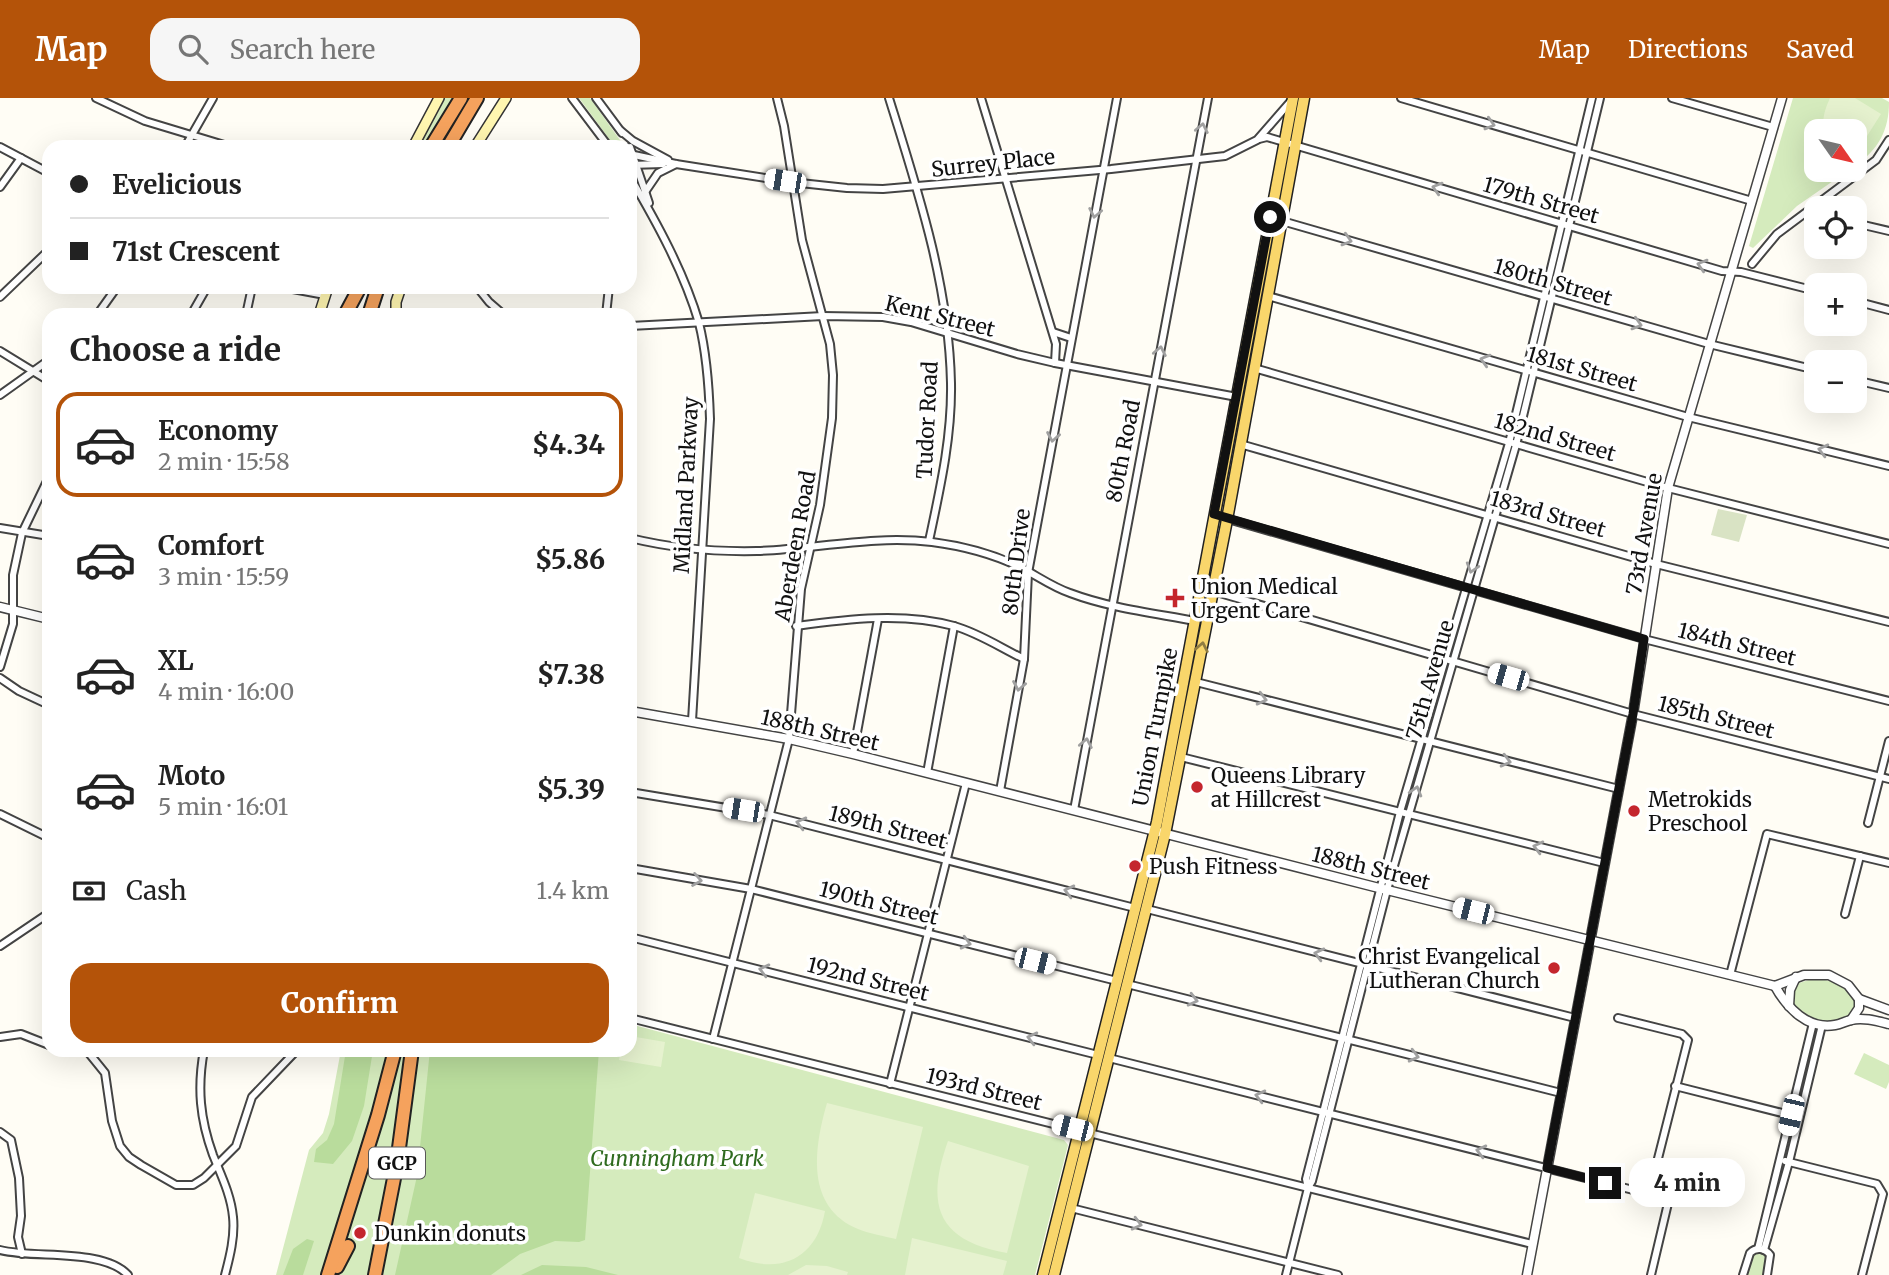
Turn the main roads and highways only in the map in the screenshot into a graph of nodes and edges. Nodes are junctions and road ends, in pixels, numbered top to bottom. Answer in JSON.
{"nodes":[{"id":1,"x":439,"y":98,"type":"edge"},
{"id":2,"x":461,"y":98,"type":"edge"},
{"id":3,"x":477,"y":98,"type":"edge"},
{"id":4,"x":506,"y":98,"type":"edge"},
{"id":5,"x":1304,"y":98,"type":"edge"},
{"id":6,"x":1293,"y":99,"type":"edge"},
{"id":7,"x":417,"y":140,"type":"edge"},
{"id":8,"x":435,"y":140,"type":"edge"},
{"id":9,"x":453,"y":140,"type":"edge"},
{"id":10,"x":480,"y":140,"type":"edge"},
{"id":11,"x":1290,"y":144,"type":"junction"},
{"id":12,"x":1160,"y":833,"type":"junction"},
{"id":13,"x":1122,"y":982,"type":"junction"},
{"id":14,"x":392,"y":1057,"type":"edge"},
{"id":15,"x":411,"y":1057,"type":"edge"},
{"id":16,"x":407,"y":1093,"type":"junction"},
{"id":17,"x":378,"y":1115,"type":"junction"},
{"id":18,"x":365,"y":1176,"type":"dead end"},
{"id":19,"x":386,"y":1182,"type":"dead end"},
{"id":20,"x":348,"y":1246,"type":"dead end"},
{"id":21,"x":369,"y":1252,"type":"dead end"},
{"id":22,"x":328,"y":1275,"type":"edge"},
{"id":23,"x":335,"y":1275,"type":"edge"},
{"id":24,"x":368,"y":1275,"type":"edge"},
{"id":25,"x":375,"y":1275,"type":"edge"},
{"id":26,"x":1043,"y":1275,"type":"edge"},
{"id":27,"x":1054,"y":1275,"type":"edge"}],
"edges":[{"from":1,"to":7,"type":"main road"},
{"from":2,"to":8,"type":"highway"},
{"from":3,"to":9,"type":"highway"},
{"from":4,"to":10,"type":"main road"},
{"from":5,"to":11,"type":"main road","name":"Union Turnpike"},
{"from":6,"to":11,"type":"main road","name":"Union Turnpike"},
{"from":11,"to":12,"type":"main road","name":"Union Turnpike"},
{"from":12,"to":11,"type":"main road","name":"Union Turnpike","one_way":true},
{"from":12,"to":13,"type":"main road","name":"Union Turnpike"},
{"from":12,"to":13,"type":"main road","name":"Union Turnpike"},
{"from":13,"to":26,"type":"main road","name":"Union Turnpike"},
{"from":13,"to":27,"type":"main road","name":"Union Turnpike"},
{"from":14,"to":17,"type":"highway","number":"GCP"},
{"from":15,"to":16,"type":"highway","number":"GCP"},
{"from":16,"to":19,"type":"highway"},
{"from":16,"to":25,"type":"highway","number":"GCP"},
{"from":17,"to":18,"type":"highway"},
{"from":17,"to":22,"type":"highway","number":"GCP"},
{"from":20,"to":23,"type":"highway"},
{"from":21,"to":24,"type":"highway"}]}
